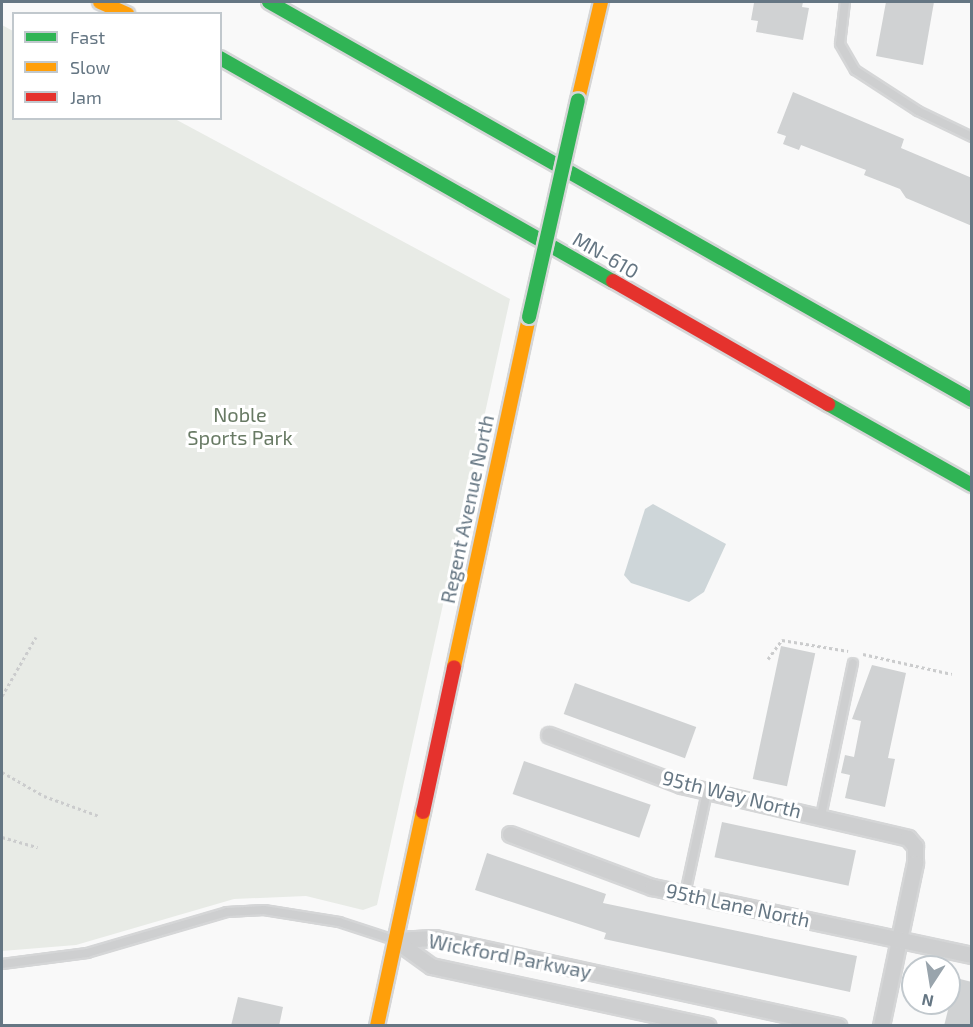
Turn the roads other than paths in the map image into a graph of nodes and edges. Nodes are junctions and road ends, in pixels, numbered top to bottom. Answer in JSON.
{"nodes":[{"id":1,"x":100,"y":2,"type":"edge"},
{"id":2,"x":115,"y":2,"type":"edge"},
{"id":3,"x":269,"y":2,"type":"edge"},
{"id":4,"x":601,"y":2,"type":"edge"},
{"id":5,"x":845,"y":2,"type":"edge"},
{"id":6,"x":122,"y":12,"type":"edge"},
{"id":7,"x":134,"y":12,"type":"edge"},
{"id":8,"x":222,"y":59,"type":"edge"},
{"id":9,"x":972,"y":137,"type":"edge"},
{"id":10,"x":972,"y":400,"type":"edge"},
{"id":11,"x":972,"y":485,"type":"edge"},
{"id":12,"x":853,"y":663,"type":"dead end"},
{"id":13,"x":549,"y":735,"type":"dead end"},
{"id":14,"x":707,"y":792,"type":"junction"},
{"id":15,"x":821,"y":816,"type":"junction"},
{"id":16,"x":510,"y":834,"type":"dead end"},
{"id":17,"x":685,"y":894,"type":"junction"},
{"id":18,"x":899,"y":939,"type":"junction"},
{"id":19,"x":395,"y":940,"type":"junction"},
{"id":20,"x":972,"y":955,"type":"edge"},
{"id":21,"x":2,"y":964,"type":"edge"},
{"id":22,"x":376,"y":1026,"type":"edge"},
{"id":23,"x":708,"y":1026,"type":"edge"},
{"id":24,"x":839,"y":1026,"type":"edge"},
{"id":25,"x":881,"y":1026,"type":"edge"}],
"edges":[{"from":1,"to":6,"type":"main road"},
{"from":2,"to":7,"type":"main road"},
{"from":3,"to":10,"type":"main road"},
{"from":4,"to":19,"type":"main road","name":"Regent Avenue North","bridge":true},
{"from":5,"to":9,"type":"lane"},
{"from":8,"to":11,"type":"main road","name":"MN-610"},
{"from":12,"to":15,"type":"lane"},
{"from":13,"to":14,"type":"street","name":"95th Way North"},
{"from":14,"to":15,"type":"street","name":"95th Way North"},
{"from":14,"to":17,"type":"lane"},
{"from":15,"to":18,"type":"street","name":"95th Way North"},
{"from":16,"to":17,"type":"street","name":"95th Lane North"},
{"from":17,"to":18,"type":"street","name":"95th Lane North"},
{"from":18,"to":20,"type":"street","name":"95th Lane North"},
{"from":18,"to":25,"type":"street"},
{"from":19,"to":21,"type":"lane"},
{"from":19,"to":22,"type":"main road","name":"Regent Avenue North"},
{"from":19,"to":23,"type":"street","name":"Wickford Parkway"},
{"from":19,"to":24,"type":"street","name":"Wickford Parkway"}]}
